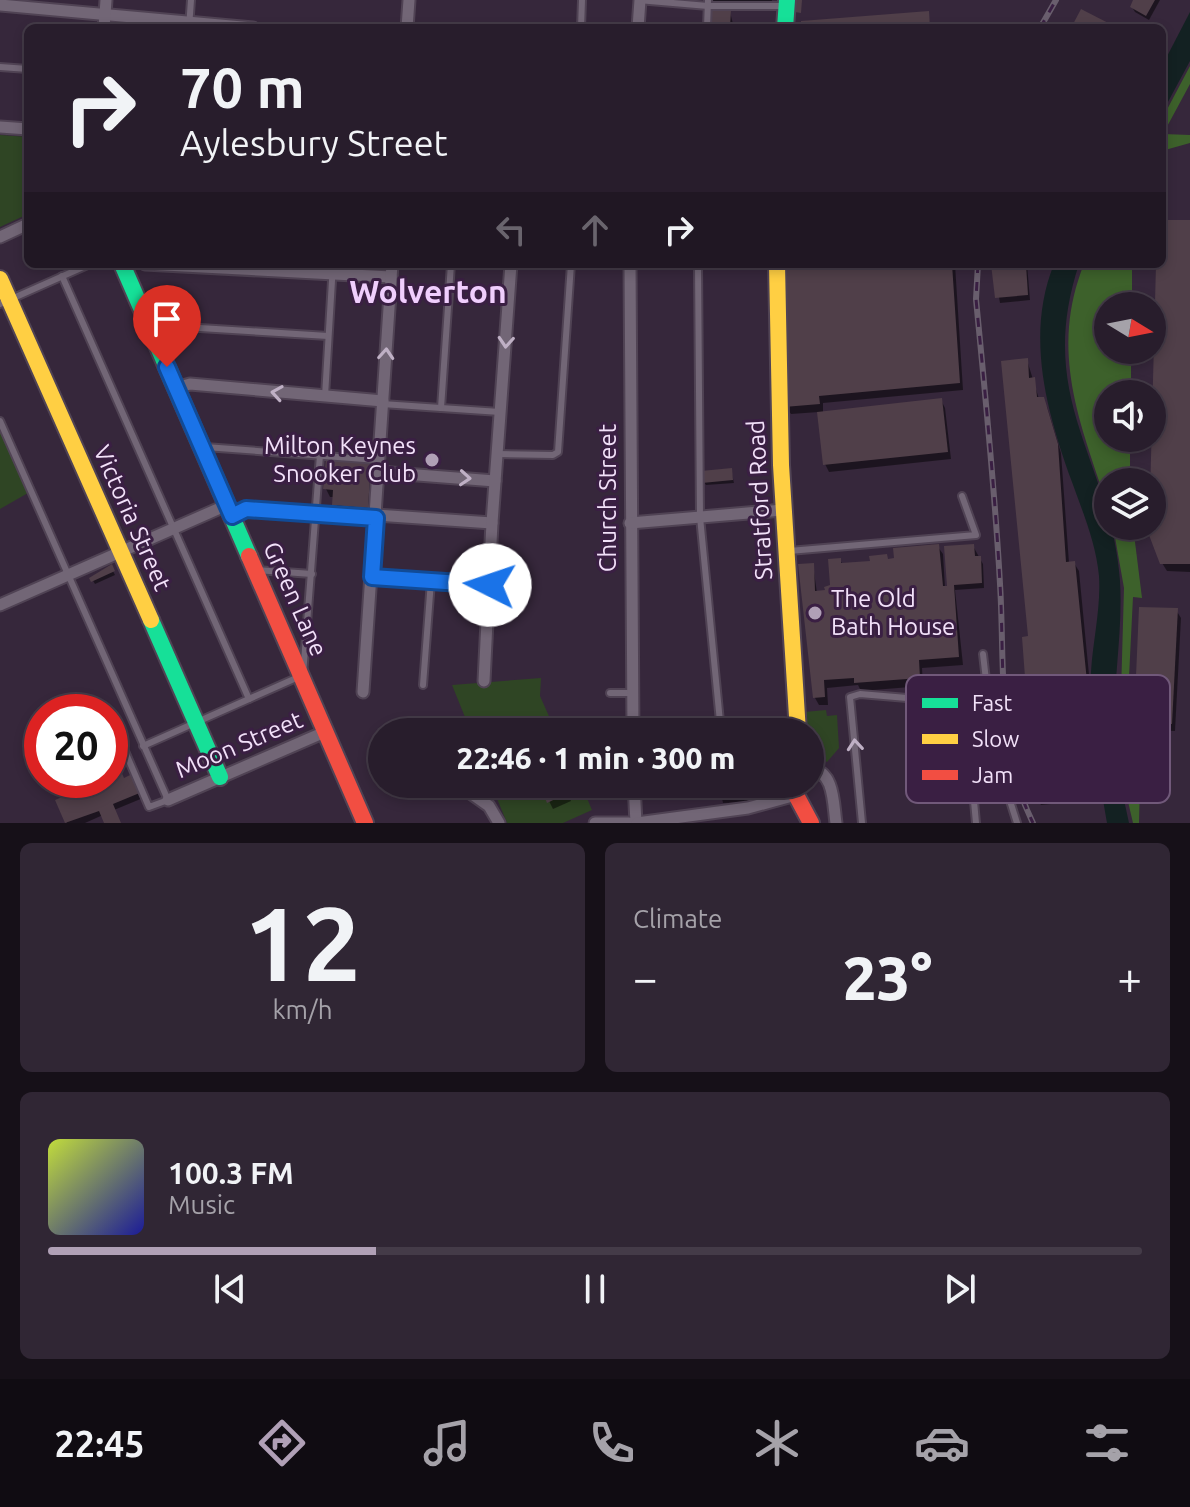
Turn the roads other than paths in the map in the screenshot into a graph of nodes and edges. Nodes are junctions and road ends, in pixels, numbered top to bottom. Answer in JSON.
{"nodes":[{"id":1,"x":106,"y":0,"type":"edge"},
{"id":2,"x":191,"y":0,"type":"edge"},
{"id":3,"x":409,"y":0,"type":"edge"},
{"id":4,"x":582,"y":0,"type":"edge"},
{"id":5,"x":639,"y":0,"type":"edge"},
{"id":6,"x":708,"y":3,"type":"edge"},
{"id":7,"x":786,"y":3,"type":"edge"},
{"id":8,"x":0,"y":5,"type":"edge"},
{"id":9,"x":105,"y":14,"type":"junction"},
{"id":10,"x":104,"y":24,"type":"edge"},
{"id":11,"x":175,"y":24,"type":"edge"},
{"id":12,"x":189,"y":24,"type":"edge"},
{"id":13,"x":407,"y":24,"type":"edge"},
{"id":14,"x":581,"y":24,"type":"edge"},
{"id":15,"x":638,"y":24,"type":"edge"},
{"id":16,"x":707,"y":24,"type":"edge"},
{"id":17,"x":785,"y":24,"type":"edge"},
{"id":18,"x":0,"y":67,"type":"edge"},
{"id":19,"x":24,"y":69,"type":"edge"},
{"id":20,"x":0,"y":127,"type":"edge"},
{"id":21,"x":24,"y":129,"type":"edge"},
{"id":22,"x":24,"y":226,"type":"edge"},
{"id":23,"x":0,"y":237,"type":"edge"},
{"id":24,"x":81,"y":268,"type":"edge"},
{"id":25,"x":125,"y":268,"type":"edge"},
{"id":26,"x":295,"y":268,"type":"edge"},
{"id":27,"x":392,"y":268,"type":"edge"},
{"id":28,"x":451,"y":268,"type":"edge"},
{"id":29,"x":511,"y":268,"type":"edge"},
{"id":30,"x":571,"y":268,"type":"edge"},
{"id":31,"x":630,"y":268,"type":"edge"},
{"id":32,"x":698,"y":268,"type":"edge"},
{"id":33,"x":777,"y":268,"type":"edge"},
{"id":34,"x":332,"y":269,"type":"edge"},
{"id":35,"x":62,"y":276,"type":"junction"},
{"id":36,"x":391,"y":277,"type":"junction"},
{"id":37,"x":0,"y":279,"type":"edge"},
{"id":38,"x":5,"y":302,"type":"edge"},
{"id":39,"x":148,"y":325,"type":"junction"},
{"id":40,"x":328,"y":336,"type":"junction"},
{"id":41,"x":176,"y":388,"type":"junction"},
{"id":42,"x":325,"y":397,"type":"junction"},
{"id":43,"x":382,"y":402,"type":"junction"},
{"id":44,"x":441,"y":408,"type":"junction"},
{"id":45,"x":500,"y":412,"type":"junction"},
{"id":46,"x":0,"y":421,"type":"edge"},
{"id":47,"x":202,"y":447,"type":"junction"},
{"id":48,"x":497,"y":454,"type":"junction"},
{"id":49,"x":320,"y":455,"type":"junction"},
{"id":50,"x":379,"y":466,"type":"junction"},
{"id":51,"x":495,"y":481,"type":"junction"},
{"id":52,"x":962,"y":496,"type":"dead end"},
{"id":53,"x":230,"y":510,"type":"junction"},
{"id":54,"x":783,"y":510,"type":"junction"},
{"id":55,"x":316,"y":514,"type":"junction"},
{"id":56,"x":376,"y":517,"type":"junction"},
{"id":57,"x":700,"y":517,"type":"junction"},
{"id":58,"x":492,"y":523,"type":"junction"},
{"id":59,"x":630,"y":523,"type":"junction"},
{"id":60,"x":174,"y":528,"type":"junction"},
{"id":61,"x":121,"y":551,"type":"junction"},
{"id":62,"x":786,"y":551,"type":"junction"},
{"id":63,"x":256,"y":570,"type":"junction"},
{"id":64,"x":68,"y":574,"type":"junction"},
{"id":65,"x":312,"y":574,"type":"junction"},
{"id":66,"x":372,"y":577,"type":"junction"},
{"id":67,"x":431,"y":581,"type":"junction"},
{"id":68,"x":490,"y":585,"type":"junction"},
{"id":69,"x":0,"y":605,"type":"edge"},
{"id":70,"x":983,"y":654,"type":"dead end"},
{"id":71,"x":303,"y":675,"type":"junction"},
{"id":72,"x":985,"y":675,"type":"edge"},
{"id":73,"x":484,"y":681,"type":"dead end"},
{"id":74,"x":423,"y":685,"type":"dead end"},
{"id":75,"x":363,"y":692,"type":"dead end"},
{"id":76,"x":610,"y":693,"type":"dead end"},
{"id":77,"x":633,"y":693,"type":"junction"},
{"id":78,"x":906,"y":698,"type":"edge"},
{"id":79,"x":249,"y":699,"type":"junction"},
{"id":80,"x":633,"y":718,"type":"edge"},
{"id":81,"x":720,"y":718,"type":"edge"},
{"id":82,"x":798,"y":718,"type":"edge"},
{"id":83,"x":196,"y":723,"type":"junction"},
{"id":84,"x":327,"y":731,"type":"junction"},
{"id":85,"x":143,"y":746,"type":"junction"},
{"id":86,"x":128,"y":758,"type":"edge"},
{"id":87,"x":824,"y":775,"type":"edge"},
{"id":88,"x":220,"y":777,"type":"junction"},
{"id":89,"x":478,"y":798,"type":"edge"},
{"id":90,"x":635,"y":798,"type":"edge"},
{"id":91,"x":775,"y":798,"type":"edge"},
{"id":92,"x":800,"y":798,"type":"edge"},
{"id":93,"x":168,"y":800,"type":"junction"},
{"id":94,"x":974,"y":803,"type":"edge"},
{"id":95,"x":1011,"y":803,"type":"edge"},
{"id":96,"x":365,"y":823,"type":"edge"},
{"id":97,"x":499,"y":823,"type":"edge"},
{"id":98,"x":595,"y":823,"type":"edge"},
{"id":99,"x":629,"y":823,"type":"edge"},
{"id":100,"x":636,"y":823,"type":"edge"},
{"id":101,"x":811,"y":823,"type":"edge"},
{"id":102,"x":836,"y":823,"type":"edge"},
{"id":103,"x":862,"y":823,"type":"edge"},
{"id":104,"x":976,"y":823,"type":"edge"},
{"id":105,"x":1017,"y":823,"type":"edge"}],
"edges":[{"from":1,"to":9,"type":"street"},
{"from":2,"to":12,"type":"lane"},
{"from":3,"to":13,"type":"street"},
{"from":4,"to":14,"type":"lane"},
{"from":5,"to":6,"type":"lane"},
{"from":5,"to":15,"type":"street"},
{"from":6,"to":7,"type":"lane"},
{"from":6,"to":16,"type":"lane"},
{"from":7,"to":17,"type":"street"},
{"from":8,"to":9,"type":"street"},
{"from":9,"to":10,"type":"street"},
{"from":9,"to":11,"type":"street"},
{"from":18,"to":19,"type":"lane"},
{"from":20,"to":21,"type":"street"},
{"from":22,"to":23,"type":"street"},
{"from":24,"to":35,"type":"lane"},
{"from":25,"to":39,"type":"street","name":"Green Lane"},
{"from":26,"to":34,"type":"street"},
{"from":27,"to":36,"type":"street"},
{"from":28,"to":44,"type":"lane"},
{"from":29,"to":45,"type":"street","one_way":true},
{"from":30,"to":48,"type":"lane"},
{"from":31,"to":59,"type":"street","name":"Church Street"},
{"from":32,"to":57,"type":"lane"},
{"from":33,"to":54,"type":"street","name":"Stratford Road"},
{"from":34,"to":36,"type":"street"},
{"from":34,"to":40,"type":"lane"},
{"from":35,"to":38,"type":"lane"},
{"from":35,"to":60,"type":"lane"},
{"from":43,"to":36,"type":"street","one_way":true},
{"from":37,"to":38,"type":"street","name":"Victoria Street"},
{"from":38,"to":61,"type":"street","name":"Victoria Street"},
{"from":39,"to":40,"type":"lane"},
{"from":39,"to":41,"type":"street","name":"Green Lane"},
{"from":40,"to":42,"type":"lane"},
{"from":42,"to":41,"type":"street","one_way":true},
{"from":41,"to":47,"type":"street","name":"Green Lane"},
{"from":42,"to":43,"type":"street"},
{"from":43,"to":44,"type":"lane"},
{"from":43,"to":50,"type":"street"},
{"from":44,"to":45,"type":"lane"},
{"from":45,"to":48,"type":"street"},
{"from":46,"to":64,"type":"lane"},
{"from":47,"to":49,"type":"lane"},
{"from":47,"to":53,"type":"street","name":"Green Lane"},
{"from":48,"to":51,"type":"street"},
{"from":49,"to":50,"type":"lane"},
{"from":49,"to":55,"type":"lane"},
{"from":50,"to":51,"type":"street","one_way":true},
{"from":50,"to":56,"type":"street"},
{"from":51,"to":58,"type":"street"},
{"from":52,"to":62,"type":"lane"},
{"from":53,"to":55,"type":"street"},
{"from":53,"to":60,"type":"street"},
{"from":53,"to":63,"type":"street","name":"Green Lane"},
{"from":54,"to":57,"type":"street"},
{"from":54,"to":62,"type":"street","name":"Stratford Road"},
{"from":55,"to":56,"type":"street"},
{"from":55,"to":65,"type":"lane"},
{"from":56,"to":58,"type":"street"},
{"from":56,"to":66,"type":"street"},
{"from":57,"to":59,"type":"street"},
{"from":57,"to":81,"type":"lane"},
{"from":58,"to":68,"type":"street"},
{"from":59,"to":77,"type":"street","name":"Church Street"},
{"from":60,"to":61,"type":"street"},
{"from":60,"to":79,"type":"lane"},
{"from":61,"to":64,"type":"street"},
{"from":61,"to":83,"type":"street","name":"Victoria Street"},
{"from":62,"to":82,"type":"street","name":"Stratford Road"},
{"from":63,"to":65,"type":"lane"},
{"from":63,"to":71,"type":"street","name":"Green Lane"},
{"from":64,"to":69,"type":"street"},
{"from":64,"to":85,"type":"lane"},
{"from":65,"to":71,"type":"lane"},
{"from":66,"to":67,"type":"lane"},
{"from":66,"to":75,"type":"street"},
{"from":67,"to":68,"type":"lane"},
{"from":67,"to":74,"type":"lane"},
{"from":68,"to":73,"type":"street"},
{"from":70,"to":72,"type":"lane"},
{"from":71,"to":79,"type":"lane"},
{"from":71,"to":84,"type":"street","name":"Green Lane"},
{"from":76,"to":77,"type":"lane"},
{"from":77,"to":80,"type":"street","name":"Church Street"},
{"from":103,"to":78,"type":"lane","one_way":true},
{"from":79,"to":83,"type":"lane"},
{"from":83,"to":85,"type":"lane"},
{"from":83,"to":88,"type":"street","name":"Victoria Street"},
{"from":84,"to":88,"type":"street","name":"Moon Street"},
{"from":84,"to":96,"type":"street","name":"Green Lane"},
{"from":85,"to":93,"type":"lane"},
{"from":86,"to":93,"type":"lane"},
{"from":87,"to":102,"type":"street"},
{"from":88,"to":93,"type":"street","name":"Moon Street"},
{"from":89,"to":97,"type":"street"},
{"from":90,"to":100,"type":"street"},
{"from":91,"to":100,"type":"street"},
{"from":92,"to":101,"type":"street"},
{"from":94,"to":104,"type":"lane","one_way":true},
{"from":95,"to":105,"type":"lane"},
{"from":98,"to":99,"type":"street"}]}
